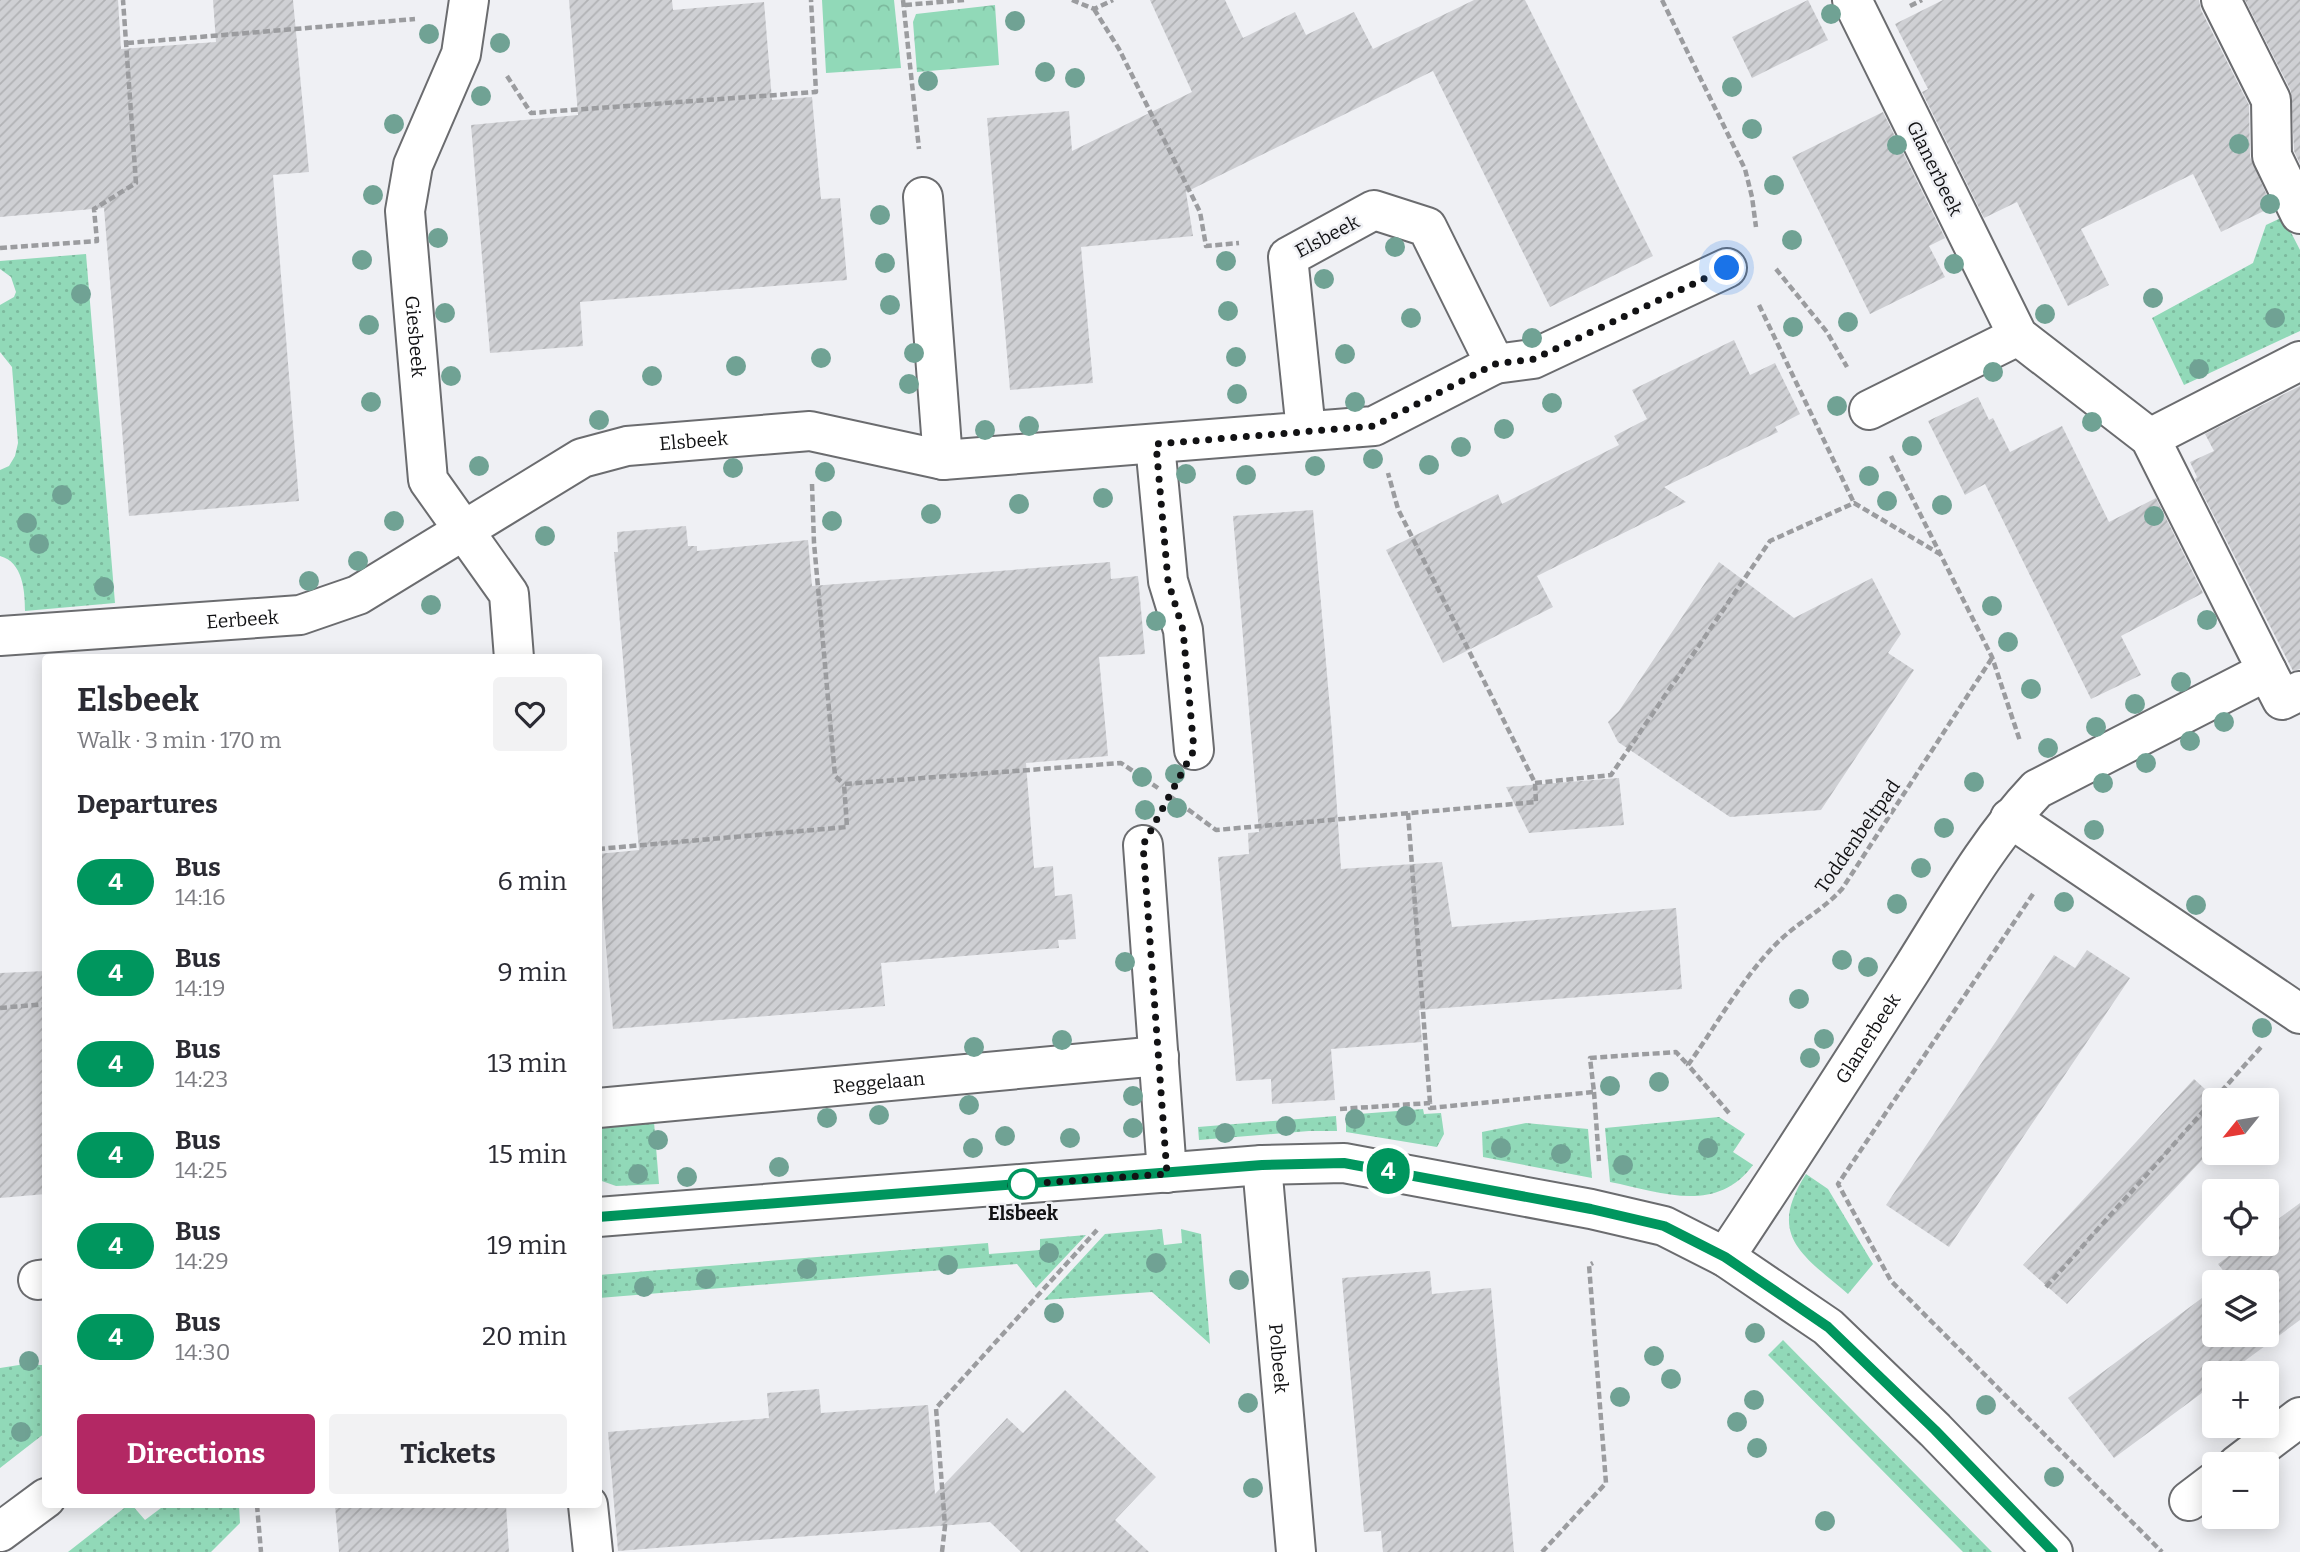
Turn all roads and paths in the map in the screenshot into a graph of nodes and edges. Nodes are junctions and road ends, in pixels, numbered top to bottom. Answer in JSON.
{"nodes":[{"id":1,"x":123,"y":0,"type":"edge"},
{"id":2,"x":469,"y":0,"type":"edge"},
{"id":3,"x":964,"y":0,"type":"edge"},
{"id":4,"x":1072,"y":0,"type":"edge"},
{"id":5,"x":1113,"y":0,"type":"edge"},
{"id":6,"x":1852,"y":0,"type":"edge"},
{"id":7,"x":2221,"y":0,"type":"edge"},
{"id":8,"x":904,"y":2,"type":"edge"},
{"id":9,"x":1094,"y":9,"type":"junction"},
{"id":10,"x":923,"y":197,"type":"joint"},
{"id":11,"x":2300,"y":215,"type":"edge"},
{"id":12,"x":0,"y":248,"type":"edge"},
{"id":13,"x":1288,"y":257,"type":"junction"},
{"id":14,"x":1727,"y":268,"type":"dead end"},
{"id":15,"x":1755,"y":298,"type":"dead end"},
{"id":16,"x":2018,"y":336,"type":"junction"},
{"id":17,"x":2300,"y":361,"type":"edge"},
{"id":18,"x":1495,"y":364,"type":"junction"},
{"id":19,"x":1868,"y":410,"type":"dead end"},
{"id":20,"x":810,"y":431,"type":"junction"},
{"id":21,"x":1306,"y":431,"type":"junction"},
{"id":22,"x":2150,"y":439,"type":"junction"},
{"id":23,"x":1156,"y":444,"type":"junction"},
{"id":24,"x":943,"y":460,"type":"junction"},
{"id":25,"x":1854,"y":503,"type":"junction"},
{"id":26,"x":464,"y":530,"type":"junction"},
{"id":27,"x":1941,"y":555,"type":"dead end"},
{"id":28,"x":0,"y":636,"type":"edge"},
{"id":29,"x":514,"y":654,"type":"edge"},
{"id":30,"x":1992,"y":657,"type":"dead end"},
{"id":31,"x":2267,"y":671,"type":"junction"},
{"id":32,"x":2300,"y":691,"type":"edge"},
{"id":33,"x":1194,"y":750,"type":"joint"},
{"id":34,"x":1535,"y":783,"type":"dead end"},
{"id":35,"x":844,"y":784,"type":"dead end"},
{"id":36,"x":1408,"y":813,"type":"dead end"},
{"id":37,"x":2010,"y":818,"type":"junction"},
{"id":38,"x":1143,"y":845,"type":"joint"},
{"id":39,"x":2062,"y":854,"type":"junction"},
{"id":40,"x":42,"y":1004,"type":"edge"},
{"id":41,"x":0,"y":1008,"type":"edge"},
{"id":42,"x":2297,"y":1012,"type":"edge"},
{"id":43,"x":1159,"y":1056,"type":"junction"},
{"id":44,"x":1688,"y":1065,"type":"junction"},
{"id":45,"x":1594,"y":1093,"type":"junction"},
{"id":46,"x":1430,"y":1103,"type":"junction"},
{"id":47,"x":602,"y":1108,"type":"edge"},
{"id":48,"x":1336,"y":1109,"type":"dead end"},
{"id":49,"x":1729,"y":1113,"type":"dead end"},
{"id":50,"x":1262,"y":1165,"type":"junction"},
{"id":51,"x":1600,"y":1166,"type":"dead end"},
{"id":52,"x":1157,"y":1174,"type":"junction"},
{"id":53,"x":602,"y":1217,"type":"edge"},
{"id":54,"x":1725,"y":1257,"type":"junction"},
{"id":55,"x":1597,"y":1261,"type":"dead end"},
{"id":56,"x":2046,"y":1287,"type":"dead end"},
{"id":57,"x":2300,"y":1417,"type":"edge"},
{"id":58,"x":2254,"y":1452,"type":"edge"},
{"id":59,"x":42,"y":1501,"type":"edge"},
{"id":60,"x":257,"y":1508,"type":"edge"},
{"id":61,"x":588,"y":1508,"type":"edge"},
{"id":62,"x":0,"y":1532,"type":"edge"},
{"id":63,"x":261,"y":1552,"type":"edge"},
{"id":64,"x":593,"y":1552,"type":"edge"},
{"id":65,"x":942,"y":1552,"type":"edge"},
{"id":66,"x":1296,"y":1552,"type":"edge"},
{"id":67,"x":1542,"y":1552,"type":"edge"},
{"id":68,"x":2053,"y":1552,"type":"edge"},
{"id":69,"x":2162,"y":1552,"type":"edge"}],
"edges":[{"from":1,"to":12,"type":"path"},
{"from":2,"to":26,"type":"street","name":"Giesbeek"},
{"from":3,"to":8,"type":"path"},
{"from":4,"to":9,"type":"path"},
{"from":5,"to":9,"type":"path"},
{"from":6,"to":16,"type":"street","name":"Glanerbeek"},
{"from":7,"to":11,"type":"street"},
{"from":8,"to":10,"type":"path"},
{"from":9,"to":13,"type":"path"},
{"from":10,"to":24,"type":"street"},
{"from":13,"to":18,"type":"street","name":"Elsbeek"},
{"from":13,"to":21,"type":"street","name":"Elsbeek"},
{"from":14,"to":18,"type":"street","name":"Elsbeek"},
{"from":15,"to":25,"type":"path"},
{"from":16,"to":19,"type":"street"},
{"from":16,"to":22,"type":"street","name":"Glanerbeek"},
{"from":17,"to":22,"type":"street"},
{"from":18,"to":21,"type":"street","name":"Elsbeek"},
{"from":20,"to":24,"type":"street","name":"Elsbeek"},
{"from":20,"to":26,"type":"street","name":"Elsbeek"},
{"from":20,"to":35,"type":"path"},
{"from":21,"to":23,"type":"street","name":"Elsbeek"},
{"from":22,"to":31,"type":"street","name":"Glanerbeek"},
{"from":23,"to":24,"type":"street","name":"Elsbeek"},
{"from":23,"to":33,"type":"street"},
{"from":25,"to":27,"type":"path"},
{"from":25,"to":34,"type":"path"},
{"from":26,"to":28,"type":"street","name":"Eerbeek"},
{"from":26,"to":29,"type":"street","name":"Giesbeek"},
{"from":30,"to":44,"type":"path","name":"Toddenbeltpad"},
{"from":31,"to":32,"type":"street","name":"Glanerbeek"},
{"from":31,"to":37,"type":"street","name":"Glanerbeek"},
{"from":33,"to":38,"type":"path"},
{"from":36,"to":46,"type":"path"},
{"from":37,"to":39,"type":"street"},
{"from":37,"to":54,"type":"street","name":"Glanerbeek"},
{"from":38,"to":43,"type":"street"},
{"from":39,"to":42,"type":"street"},
{"from":39,"to":69,"type":"path"},
{"from":40,"to":41,"type":"path"},
{"from":42,"to":56,"type":"path"},
{"from":43,"to":47,"type":"street","name":"Reggelaan"},
{"from":43,"to":52,"type":"street"},
{"from":44,"to":45,"type":"path"},
{"from":44,"to":49,"type":"path"},
{"from":45,"to":46,"type":"path"},
{"from":45,"to":51,"type":"path"},
{"from":46,"to":48,"type":"path"},
{"from":50,"to":52,"type":"street"},
{"from":50,"to":54,"type":"street"},
{"from":50,"to":66,"type":"street","name":"Polbeek"},
{"from":52,"to":53,"type":"street"},
{"from":52,"to":65,"type":"path"},
{"from":54,"to":68,"type":"street"},
{"from":55,"to":67,"type":"path"},
{"from":57,"to":58,"type":"street"},
{"from":59,"to":62,"type":"street"},
{"from":60,"to":63,"type":"path"},
{"from":61,"to":64,"type":"street"}]}
